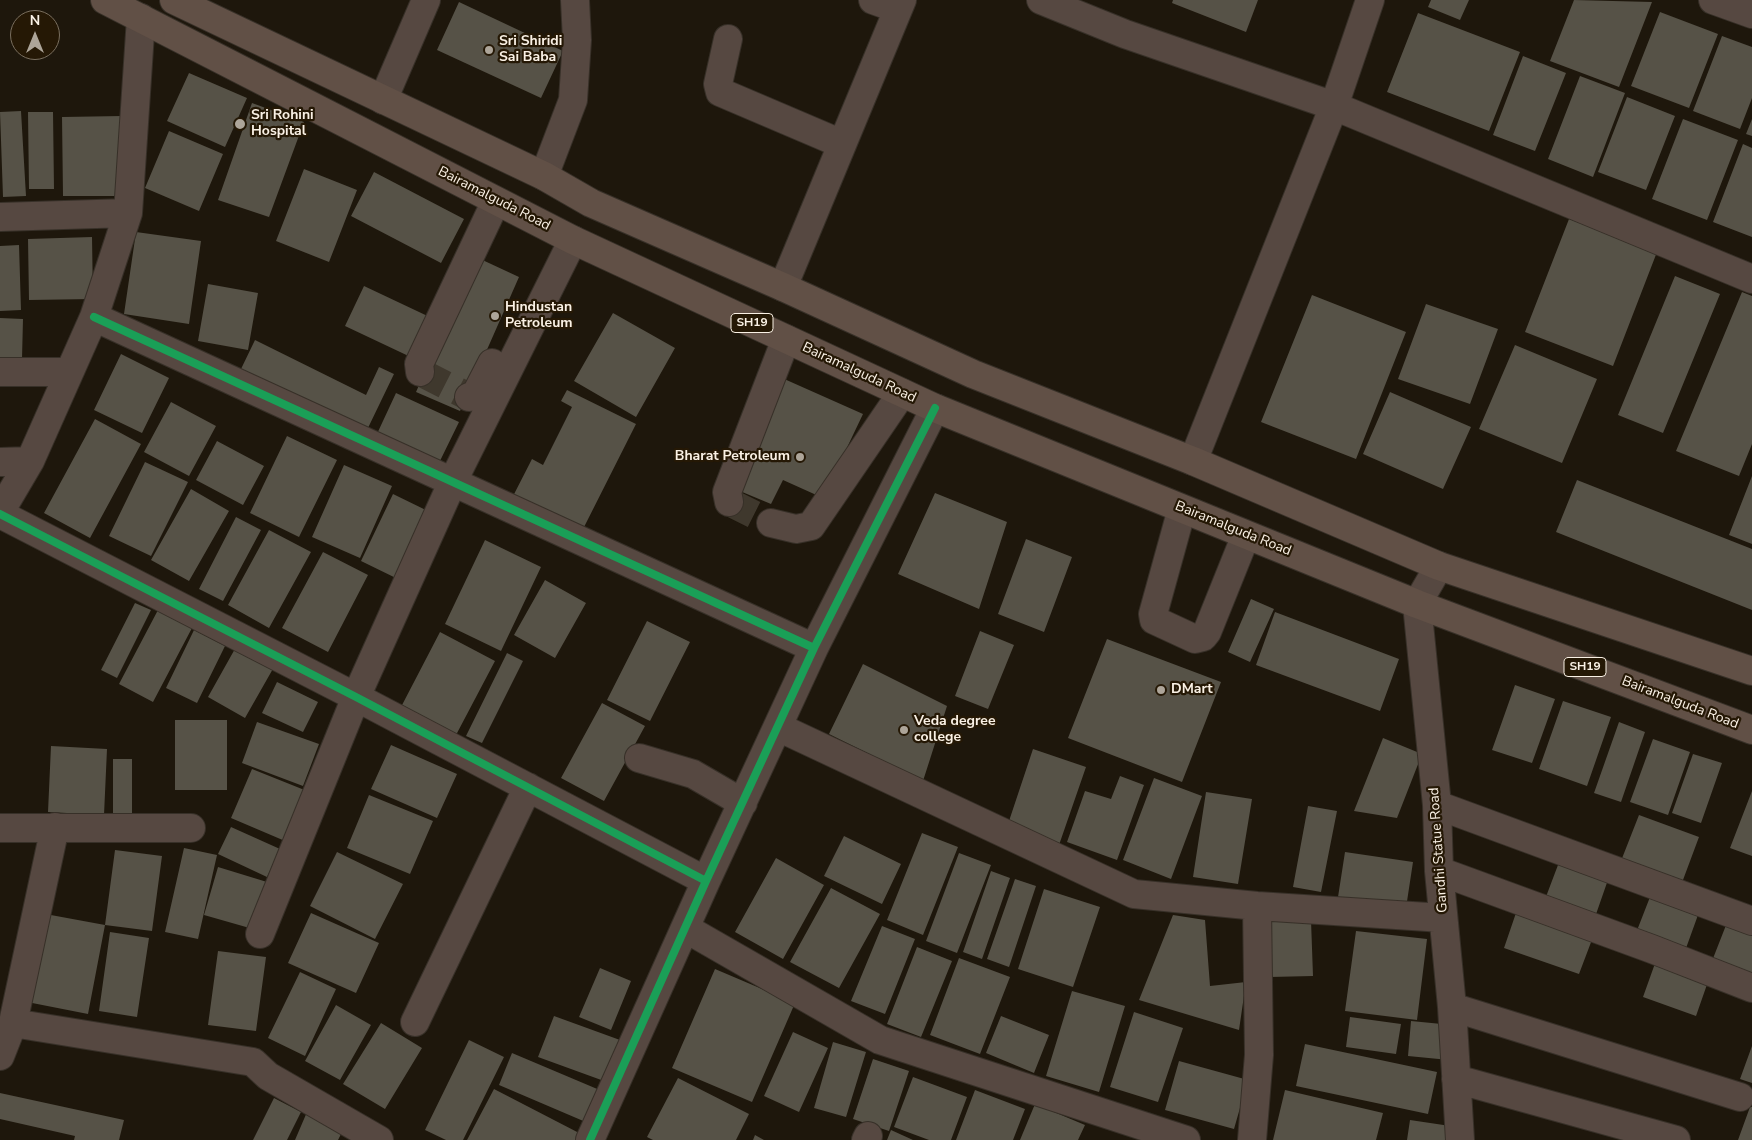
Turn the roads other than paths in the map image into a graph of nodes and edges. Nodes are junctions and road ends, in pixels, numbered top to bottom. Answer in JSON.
{"nodes":[{"id":1,"x":105,"y":0,"type":"edge"},
{"id":2,"x":174,"y":0,"type":"edge"},
{"id":3,"x":426,"y":0,"type":"edge"},
{"id":4,"x":575,"y":0,"type":"edge"},
{"id":5,"x":1041,"y":0,"type":"edge"},
{"id":6,"x":1370,"y":0,"type":"edge"},
{"id":7,"x":1713,"y":0,"type":"edge"},
{"id":8,"x":891,"y":3,"type":"edge"},
{"id":9,"x":1752,"y":14,"type":"edge"},
{"id":10,"x":141,"y":18,"type":"junction"},
{"id":11,"x":728,"y":39,"type":"dead end"},
{"id":12,"x":384,"y":100,"type":"junction"},
{"id":13,"x":1334,"y":106,"type":"junction"},
{"id":14,"x":842,"y":144,"type":"junction"},
{"id":15,"x":544,"y":176,"type":"junction"},
{"id":16,"x":496,"y":201,"type":"junction"},
{"id":17,"x":128,"y":213,"type":"junction"},
{"id":18,"x":0,"y":217,"type":"edge"},
{"id":19,"x":566,"y":236,"type":"junction"},
{"id":20,"x":1752,"y":279,"type":"edge"},
{"id":21,"x":783,"y":287,"type":"junction"},
{"id":22,"x":94,"y":317,"type":"junction"},
{"id":23,"x":786,"y":339,"type":"junction"},
{"id":24,"x":0,"y":372,"type":"edge"},
{"id":25,"x":68,"y":372,"type":"junction"},
{"id":26,"x":420,"y":372,"type":"dead end"},
{"id":27,"x":902,"y":393,"type":"junction"},
{"id":28,"x":469,"y":397,"type":"dead end"},
{"id":29,"x":935,"y":408,"type":"junction"},
{"id":30,"x":30,"y":461,"type":"junction"},
{"id":31,"x":1193,"y":461,"type":"junction"},
{"id":32,"x":0,"y":462,"type":"edge"},
{"id":33,"x":452,"y":481,"type":"junction"},
{"id":34,"x":729,"y":502,"type":"dead end"},
{"id":35,"x":1182,"y":509,"type":"junction"},
{"id":36,"x":0,"y":513,"type":"edge"},
{"id":37,"x":771,"y":522,"type":"tunnel mouth"},
{"id":38,"x":1246,"y":534,"type":"junction"},
{"id":39,"x":1439,"y":566,"type":"junction"},
{"id":40,"x":1417,"y":604,"type":"junction"},
{"id":41,"x":814,"y":648,"type":"junction"},
{"id":42,"x":1752,"y":671,"type":"edge"},
{"id":43,"x":356,"y":697,"type":"junction"},
{"id":44,"x":778,"y":727,"type":"junction"},
{"id":45,"x":1752,"y":730,"type":"edge"},
{"id":46,"x":639,"y":758,"type":"dead end"},
{"id":47,"x":528,"y":787,"type":"junction"},
{"id":48,"x":743,"y":802,"type":"junction"},
{"id":49,"x":1437,"y":805,"type":"junction"},
{"id":50,"x":55,"y":826,"type":"junction"},
{"id":51,"x":0,"y":828,"type":"edge"},
{"id":52,"x":191,"y":828,"type":"dead end"},
{"id":53,"x":1439,"y":871,"type":"junction"},
{"id":54,"x":706,"y":881,"type":"junction"},
{"id":55,"x":1257,"y":906,"type":"junction"},
{"id":56,"x":1443,"y":918,"type":"junction"},
{"id":57,"x":1752,"y":921,"type":"edge"},
{"id":58,"x":685,"y":928,"type":"junction"},
{"id":59,"x":260,"y":934,"type":"dead end"},
{"id":60,"x":1752,"y":988,"type":"edge"},
{"id":61,"x":1452,"y":1007,"type":"junction"},
{"id":62,"x":415,"y":1022,"type":"dead end"},
{"id":63,"x":12,"y":1023,"type":"junction"},
{"id":64,"x":0,"y":1056,"type":"edge"},
{"id":65,"x":1456,"y":1079,"type":"junction"},
{"id":66,"x":1740,"y":1097,"type":"dead end"},
{"id":67,"x":369,"y":1138,"type":"edge"},
{"id":68,"x":590,"y":1140,"type":"edge"},
{"id":69,"x":1186,"y":1140,"type":"edge"},
{"id":70,"x":1252,"y":1140,"type":"edge"},
{"id":71,"x":1460,"y":1140,"type":"edge"},
{"id":72,"x":1676,"y":1140,"type":"edge"}],
"edges":[{"from":1,"to":10,"type":"main road","name":"Bairamalguda Road","number":"SH19"},
{"from":2,"to":12,"type":"main road"},
{"from":3,"to":12,"type":"street"},
{"from":4,"to":15,"type":"street"},
{"from":5,"to":13,"type":"street"},
{"from":6,"to":13,"type":"street"},
{"from":7,"to":9,"type":"street"},
{"from":8,"to":14,"type":"street"},
{"from":10,"to":16,"type":"main road","name":"Bairamalguda Road","number":"SH19"},
{"from":10,"to":17,"type":"street"},
{"from":11,"to":14,"type":"street"},
{"from":12,"to":15,"type":"main road"},
{"from":13,"to":20,"type":"street"},
{"from":13,"to":31,"type":"street"},
{"from":14,"to":21,"type":"street"},
{"from":15,"to":21,"type":"main road"},
{"from":16,"to":19,"type":"main road","name":"Bairamalguda Road","number":"SH19"},
{"from":16,"to":26,"type":"street"},
{"from":17,"to":18,"type":"street"},
{"from":17,"to":22,"type":"street"},
{"from":19,"to":23,"type":"main road","name":"Bairamalguda Road","number":"SH19"},
{"from":19,"to":28,"type":"street"},
{"from":19,"to":33,"type":"street"},
{"from":21,"to":31,"type":"main road"},
{"from":22,"to":25,"type":"street"},
{"from":22,"to":33,"type":"street"},
{"from":23,"to":27,"type":"main road","name":"Bairamalguda Road","number":"SH19"},
{"from":23,"to":34,"type":"street"},
{"from":24,"to":25,"type":"street"},
{"from":25,"to":30,"type":"street"},
{"from":27,"to":29,"type":"main road","name":"Bairamalguda Road","number":"SH19"},
{"from":27,"to":37,"type":"street"},
{"from":29,"to":35,"type":"main road","name":"Bairamalguda Road","number":"SH19"},
{"from":29,"to":41,"type":"street"},
{"from":30,"to":32,"type":"street"},
{"from":30,"to":36,"type":"street"},
{"from":31,"to":39,"type":"main road"},
{"from":33,"to":41,"type":"street"},
{"from":33,"to":43,"type":"street"},
{"from":35,"to":38,"type":"main road","name":"Bairamalguda Road","number":"SH19"},
{"from":35,"to":38,"type":"street"},
{"from":36,"to":43,"type":"street"},
{"from":38,"to":40,"type":"main road","name":"Bairamalguda Road","number":"SH19"},
{"from":39,"to":40,"type":"street"},
{"from":39,"to":42,"type":"main road"},
{"from":40,"to":45,"type":"main road","name":"Bairamalguda Road","number":"SH19"},
{"from":40,"to":49,"type":"street","name":"Gandhi Statue Road"},
{"from":41,"to":44,"type":"street"},
{"from":43,"to":47,"type":"street"},
{"from":43,"to":59,"type":"street"},
{"from":44,"to":48,"type":"street"},
{"from":44,"to":55,"type":"street"},
{"from":46,"to":48,"type":"street"},
{"from":47,"to":54,"type":"street"},
{"from":47,"to":62,"type":"street"},
{"from":48,"to":54,"type":"street"},
{"from":49,"to":53,"type":"street","name":"Gandhi Statue Road"},
{"from":49,"to":57,"type":"street"},
{"from":50,"to":51,"type":"street"},
{"from":50,"to":52,"type":"street"},
{"from":50,"to":63,"type":"street"},
{"from":53,"to":56,"type":"street","name":"Gandhi Statue Road"},
{"from":53,"to":60,"type":"street"},
{"from":54,"to":58,"type":"street"},
{"from":55,"to":56,"type":"street"},
{"from":55,"to":70,"type":"street"},
{"from":56,"to":61,"type":"street","name":"Gandhi Statue Road"},
{"from":58,"to":68,"type":"street"},
{"from":58,"to":69,"type":"street"},
{"from":61,"to":65,"type":"street","name":"Gandhi Statue Road"},
{"from":61,"to":66,"type":"street"},
{"from":63,"to":64,"type":"street"},
{"from":63,"to":67,"type":"street"},
{"from":65,"to":71,"type":"street","name":"Gandhi Statue Road"},
{"from":65,"to":72,"type":"street"}]}
